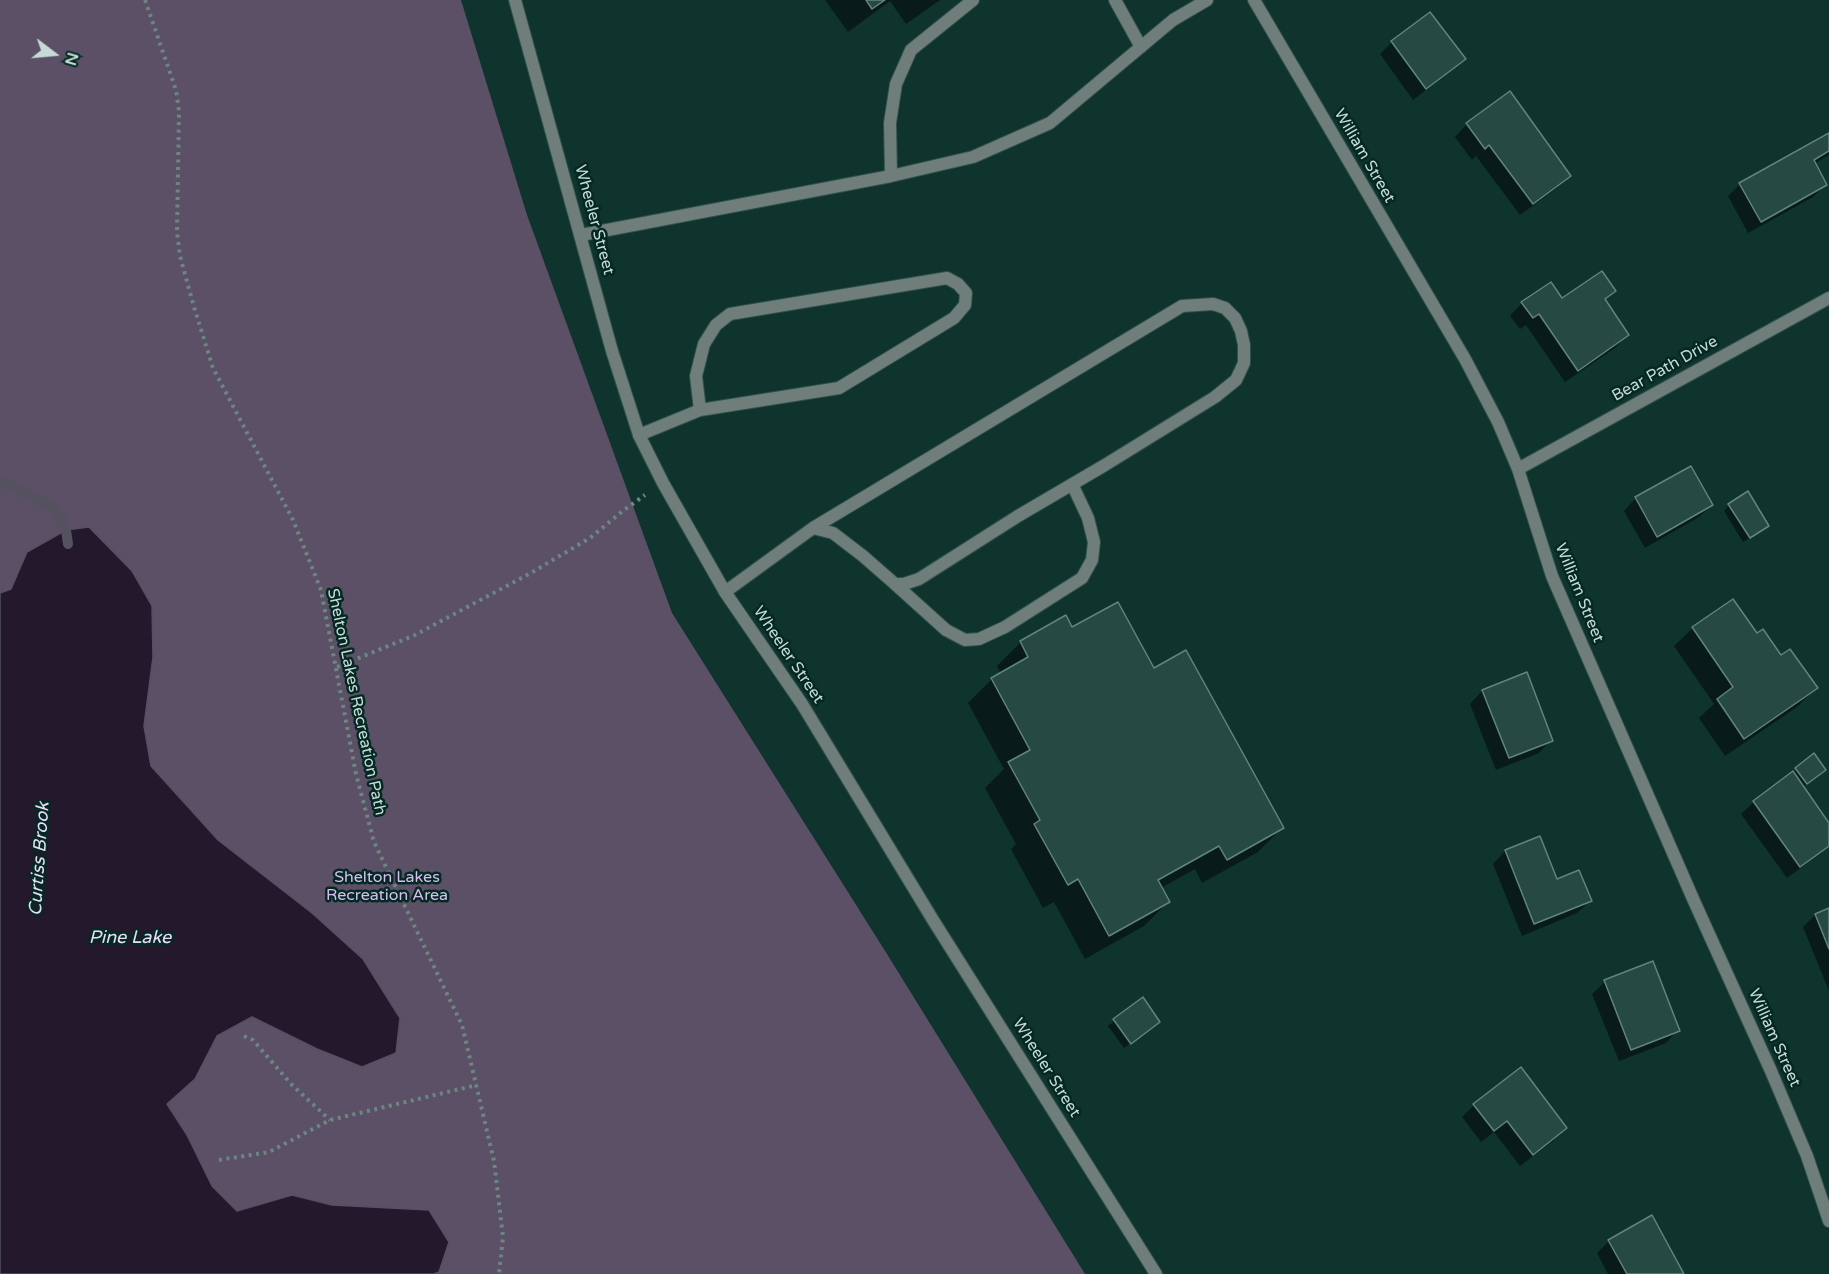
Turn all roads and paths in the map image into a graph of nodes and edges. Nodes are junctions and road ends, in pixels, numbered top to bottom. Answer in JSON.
{"nodes":[{"id":1,"x":145,"y":0,"type":"edge"},
{"id":2,"x":515,"y":0,"type":"edge"},
{"id":3,"x":973,"y":0,"type":"edge"},
{"id":4,"x":1115,"y":0,"type":"edge"},
{"id":5,"x":1208,"y":0,"type":"edge"},
{"id":6,"x":1254,"y":0,"type":"edge"},
{"id":7,"x":1141,"y":46,"type":"junction"},
{"id":8,"x":891,"y":176,"type":"junction"},
{"id":9,"x":581,"y":235,"type":"junction"},
{"id":10,"x":1829,"y":298,"type":"edge"},
{"id":11,"x":700,"y":410,"type":"junction"},
{"id":12,"x":639,"y":435,"type":"junction"},
{"id":13,"x":1518,"y":469,"type":"junction"},
{"id":14,"x":663,"y":483,"type":"junction"},
{"id":15,"x":1072,"y":484,"type":"junction"},
{"id":16,"x":813,"y":528,"type":"junction"},
{"id":17,"x":896,"y":584,"type":"junction"},
{"id":18,"x":724,"y":592,"type":"junction"},
{"id":19,"x":336,"y":668,"type":"junction"},
{"id":20,"x":244,"y":1036,"type":"dead end"},
{"id":21,"x":477,"y":1085,"type":"junction"},
{"id":22,"x":330,"y":1119,"type":"junction"},
{"id":23,"x":219,"y":1160,"type":"dead end"},
{"id":24,"x":1829,"y":1221,"type":"edge"},
{"id":25,"x":499,"y":1274,"type":"edge"},
{"id":26,"x":1156,"y":1274,"type":"edge"}],
"edges":[{"from":1,"to":19,"type":"path","name":"Shelton Lakes Recreation Path"},
{"from":2,"to":9,"type":"street","name":"Wheeler Street"},
{"from":3,"to":8,"type":"street"},
{"from":4,"to":7,"type":"street"},
{"from":5,"to":7,"type":"street"},
{"from":6,"to":13,"type":"street","name":"William Street"},
{"from":7,"to":8,"type":"street"},
{"from":8,"to":9,"type":"street"},
{"from":9,"to":12,"type":"street","name":"Wheeler Street"},
{"from":10,"to":13,"type":"street","name":"Bear Path Drive"},
{"from":11,"to":11,"type":"street"},
{"from":11,"to":12,"type":"street"},
{"from":12,"to":14,"type":"street","name":"Wheeler Street"},
{"from":13,"to":24,"type":"street","name":"William Street"},
{"from":14,"to":18,"type":"street","name":"Wheeler Street"},
{"from":14,"to":19,"type":"path"},
{"from":15,"to":16,"type":"street"},
{"from":15,"to":17,"type":"street"},
{"from":15,"to":17,"type":"street"},
{"from":16,"to":17,"type":"street"},
{"from":16,"to":18,"type":"street"},
{"from":18,"to":26,"type":"street","name":"Wheeler Street"},
{"from":19,"to":21,"type":"path","name":"Shelton Lakes Recreation Path"},
{"from":20,"to":22,"type":"path"},
{"from":21,"to":22,"type":"path"},
{"from":21,"to":25,"type":"path","name":"Shelton Lakes Recreation Path"},
{"from":22,"to":23,"type":"path"}]}
